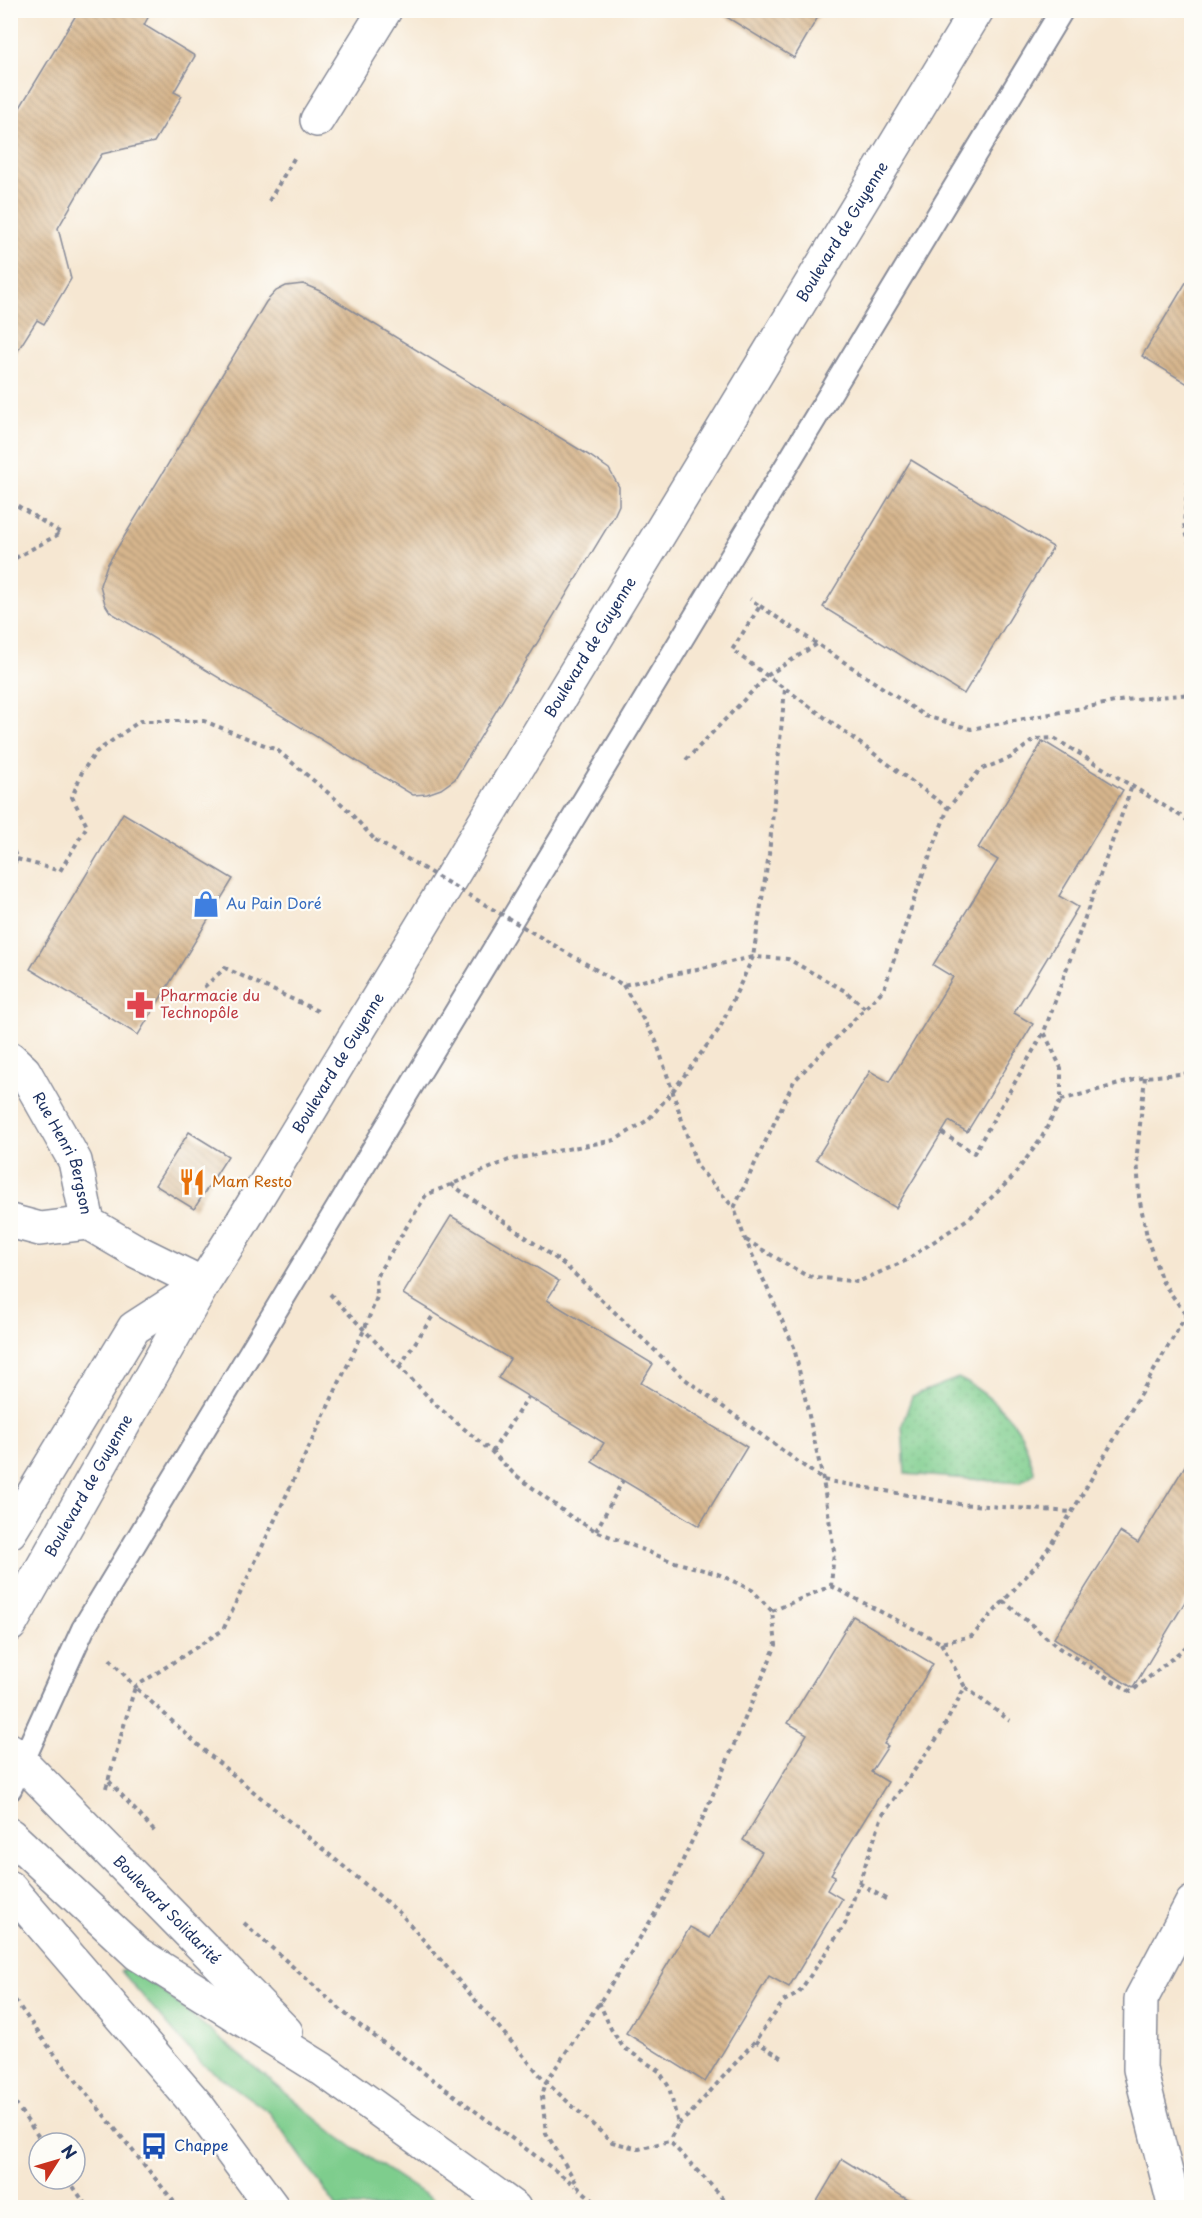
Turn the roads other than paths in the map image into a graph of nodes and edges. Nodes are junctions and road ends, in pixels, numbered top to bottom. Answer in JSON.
{"nodes":[{"id":1,"x":385,"y":10,"type":"edge"},
{"id":2,"x":977,"y":10,"type":"edge"},
{"id":3,"x":1062,"y":10,"type":"edge"},
{"id":4,"x":317,"y":120,"type":"road end"},
{"id":5,"x":10,"y":1058,"type":"edge"},
{"id":6,"x":10,"y":1221,"type":"edge"},
{"id":7,"x":88,"y":1223,"type":"junction"},
{"id":8,"x":203,"y":1284,"type":"junction"},
{"id":9,"x":10,"y":1532,"type":"edge"},
{"id":10,"x":10,"y":1625,"type":"edge"},
{"id":11,"x":15,"y":1767,"type":"edge"},
{"id":12,"x":10,"y":1835,"type":"edge"},
{"id":13,"x":10,"y":1888,"type":"edge"},
{"id":14,"x":1191,"y":1903,"type":"edge"},
{"id":15,"x":322,"y":2069,"type":"junction"},
{"id":16,"x":273,"y":2208,"type":"edge"},
{"id":17,"x":514,"y":2208,"type":"edge"},
{"id":18,"x":1175,"y":2208,"type":"edge"}],
"edges":[{"from":1,"to":4,"type":"main road"},
{"from":2,"to":8,"type":"main road","name":"Boulevard de Guyenne"},
{"from":3,"to":11,"type":"lane"},
{"from":5,"to":7,"type":"main road","name":"Rue Henri Bergson"},
{"from":6,"to":7,"type":"main road","name":"Rue Henri Bergson"},
{"from":7,"to":8,"type":"main road","name":"Rue Henri Bergson"},
{"from":8,"to":9,"type":"main road","name":"Boulevard de Guyenne"},
{"from":8,"to":10,"type":"main road","name":"Boulevard de Guyenne"},
{"from":11,"to":15,"type":"main road","name":"Boulevard Solidarité"},
{"from":12,"to":15,"type":"main road","name":"Boulevard Solidarité"},
{"from":13,"to":16,"type":"main road"},
{"from":14,"to":18,"type":"main road"},
{"from":15,"to":17,"type":"main road","name":"Boulevard Solidarité"}]}
